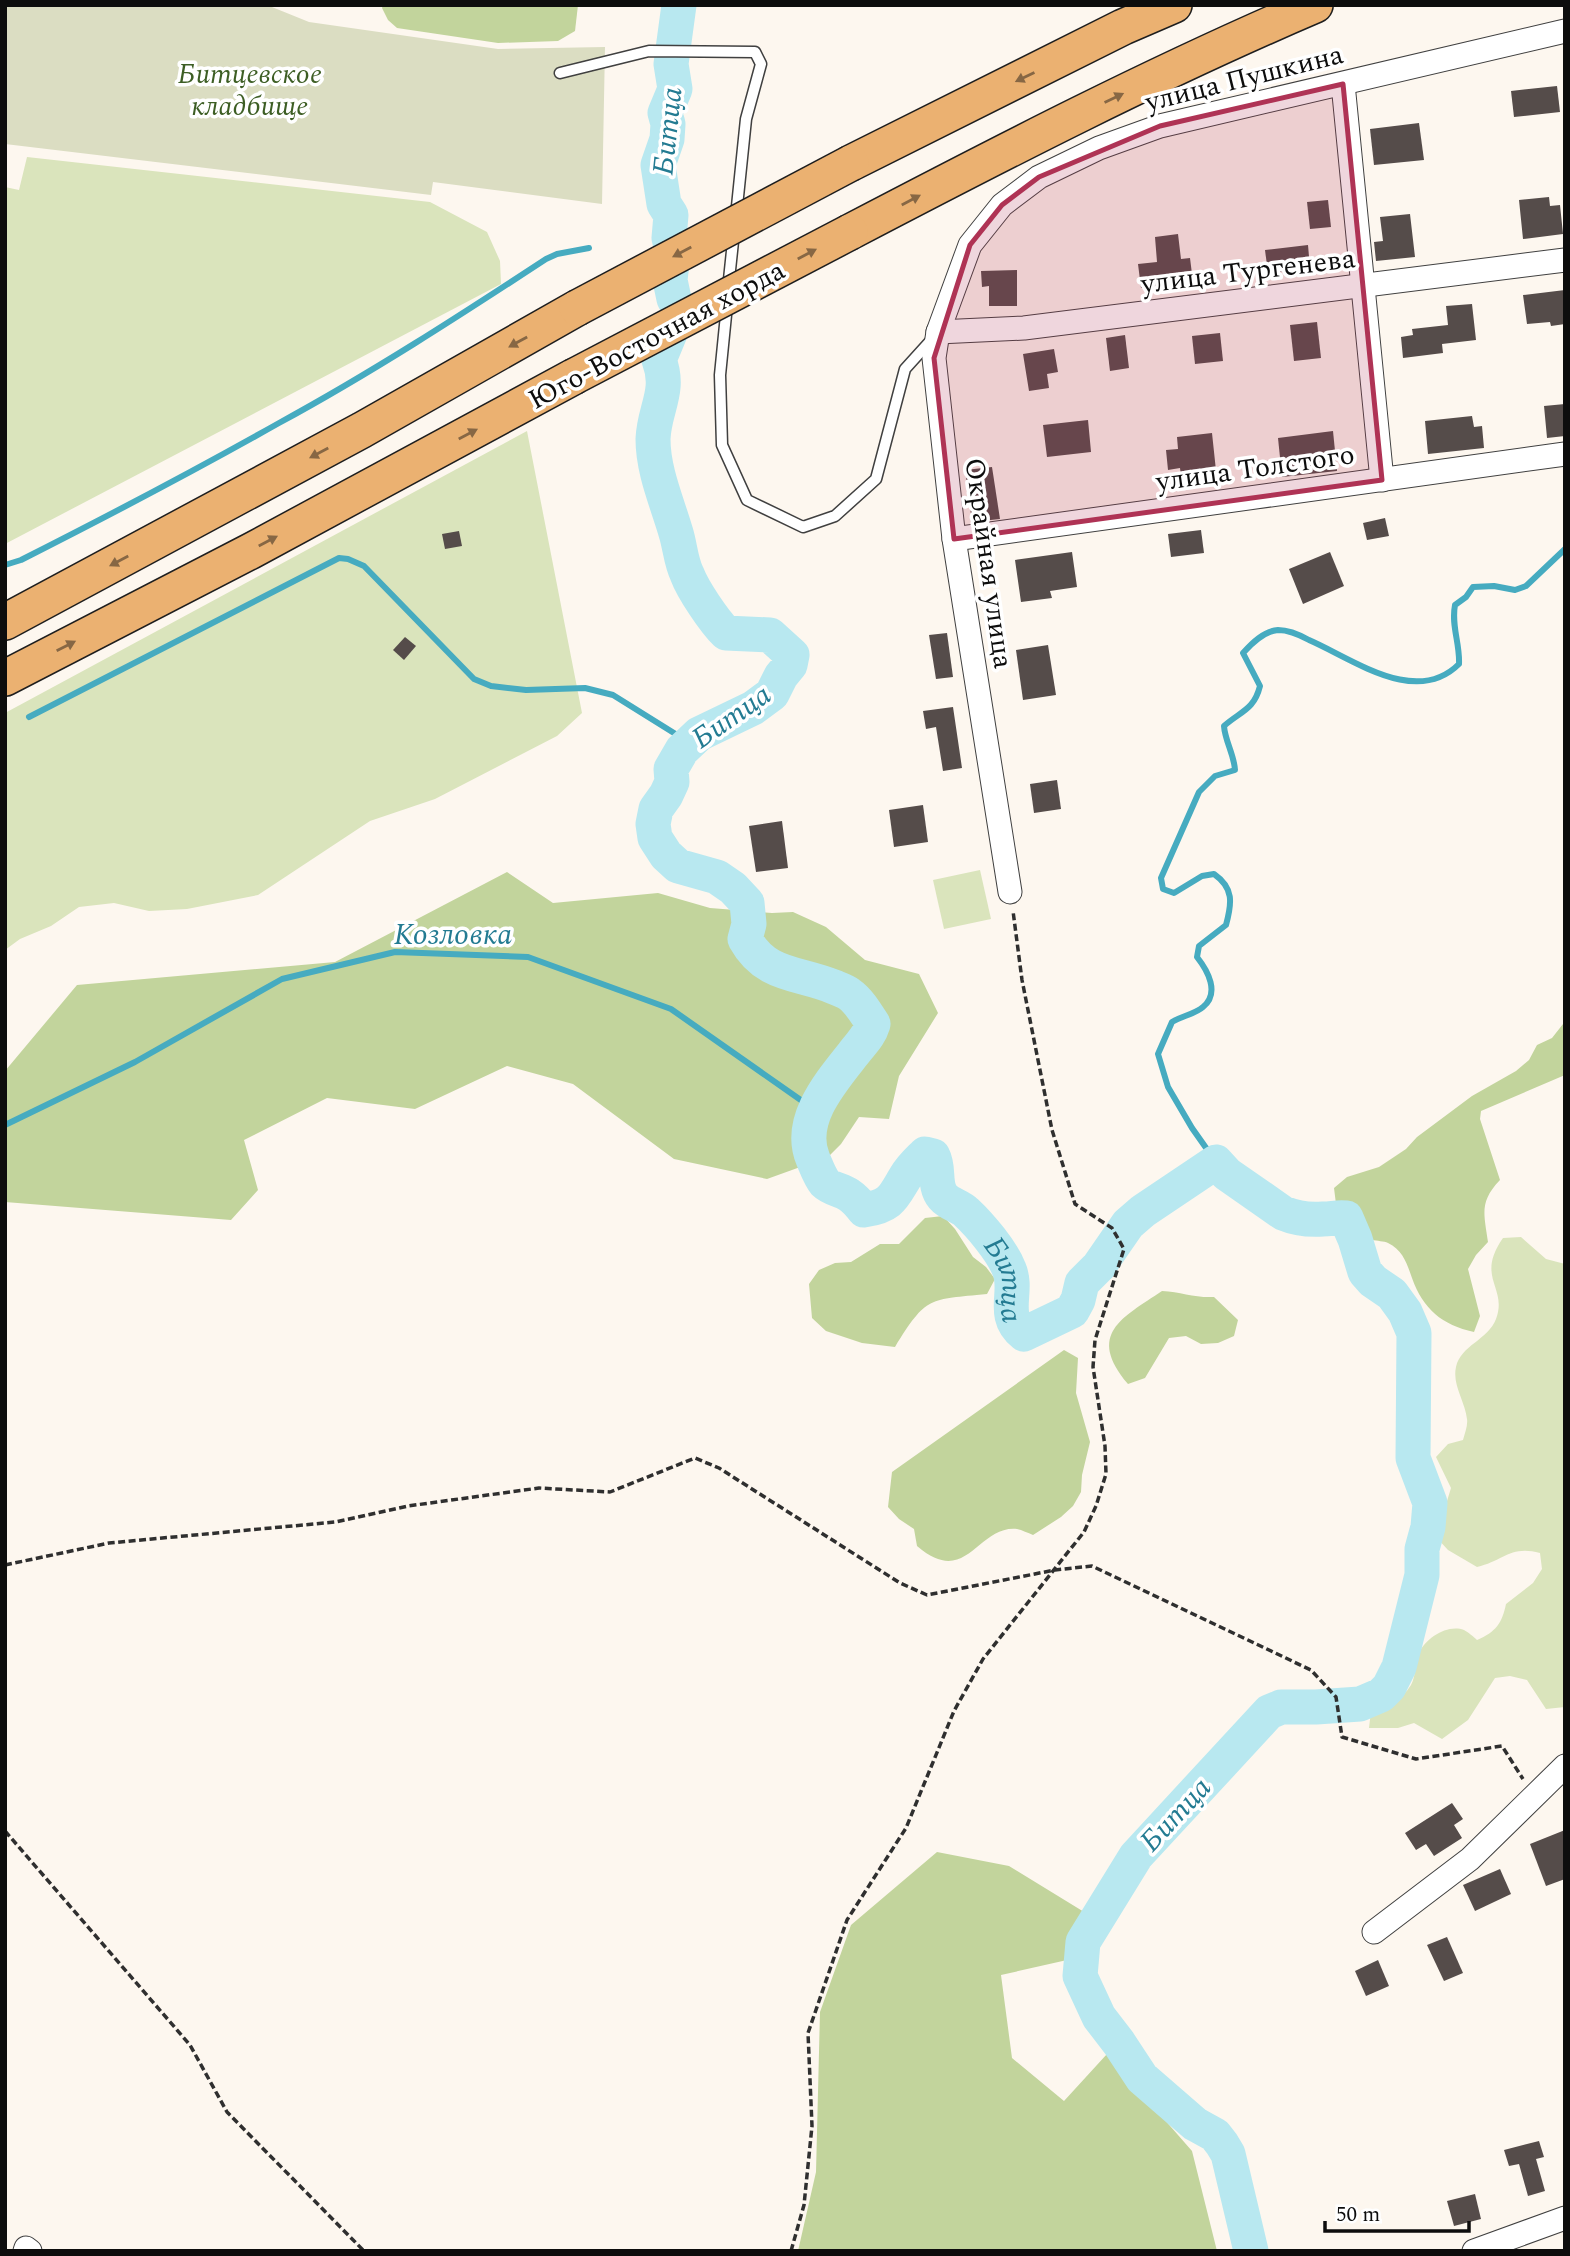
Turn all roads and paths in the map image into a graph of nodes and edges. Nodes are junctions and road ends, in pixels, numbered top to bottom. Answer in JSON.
{"nodes":[{"id":1,"x":1174,"y":5,"type":"edge"},
{"id":2,"x":1315,"y":5,"type":"edge"},
{"id":3,"x":1565,"y":31,"type":"edge"},
{"id":4,"x":560,"y":73,"type":"dead end"},
{"id":5,"x":1343,"y":84,"type":"junction"},
{"id":6,"x":970,"y":246,"type":"joint"},
{"id":7,"x":1565,"y":260,"type":"edge"},
{"id":8,"x":1363,"y":286,"type":"junction"},
{"id":9,"x":938,"y":332,"type":"junction"},
{"id":10,"x":1565,"y":454,"type":"edge"},
{"id":11,"x":1382,"y":480,"type":"junction"},
{"id":12,"x":954,"y":539,"type":"junction"},
{"id":13,"x":5,"y":622,"type":"edge"},
{"id":14,"x":5,"y":678,"type":"edge"},
{"id":15,"x":1010,"y":892,"type":"joint"},
{"id":16,"x":5,"y":1565,"type":"edge"},
{"id":17,"x":1055,"y":1570,"type":"junction"},
{"id":18,"x":1564,"y":1767,"type":"edge"},
{"id":19,"x":1535,"y":1797,"type":"junction"},
{"id":20,"x":5,"y":1831,"type":"edge"},
{"id":21,"x":1374,"y":1933,"type":"dead end"},
{"id":22,"x":1565,"y":2218,"type":"edge"},
{"id":23,"x":364,"y":2251,"type":"edge"},
{"id":24,"x":790,"y":2251,"type":"edge"},
{"id":25,"x":1474,"y":2251,"type":"edge"}],
"edges":[{"from":1,"to":13,"type":"main road","name":"Юго-Восточная хорда","one_way":true,"bridge":true},
{"from":14,"to":2,"type":"main road","name":"Юго-Восточная хорда","one_way":true,"bridge":true},
{"from":3,"to":5,"type":"street","name":"улица Пушкина"},
{"from":4,"to":9,"type":"lane"},
{"from":5,"to":6,"type":"street","name":"улица Пушкина"},
{"from":5,"to":8,"type":"street"},
{"from":6,"to":9,"type":"street","name":"Окрайная улица"},
{"from":7,"to":8,"type":"street","name":"улица Тургенева"},
{"from":8,"to":9,"type":"street","name":"улица Тургенева"},
{"from":8,"to":11,"type":"street"},
{"from":9,"to":12,"type":"street","name":"Окрайная улица"},
{"from":10,"to":11,"type":"street","name":"улица Толстого"},
{"from":11,"to":12,"type":"street","name":"улица Толстого"},
{"from":12,"to":15,"type":"street","name":"Окрайная улица"},
{"from":15,"to":17,"type":"path"},
{"from":16,"to":17,"type":"path"},
{"from":17,"to":19,"type":"path"},
{"from":17,"to":24,"type":"path"},
{"from":18,"to":19,"type":"street"},
{"from":19,"to":21,"type":"street"},
{"from":20,"to":23,"type":"path"},
{"from":22,"to":25,"type":"street"}]}
